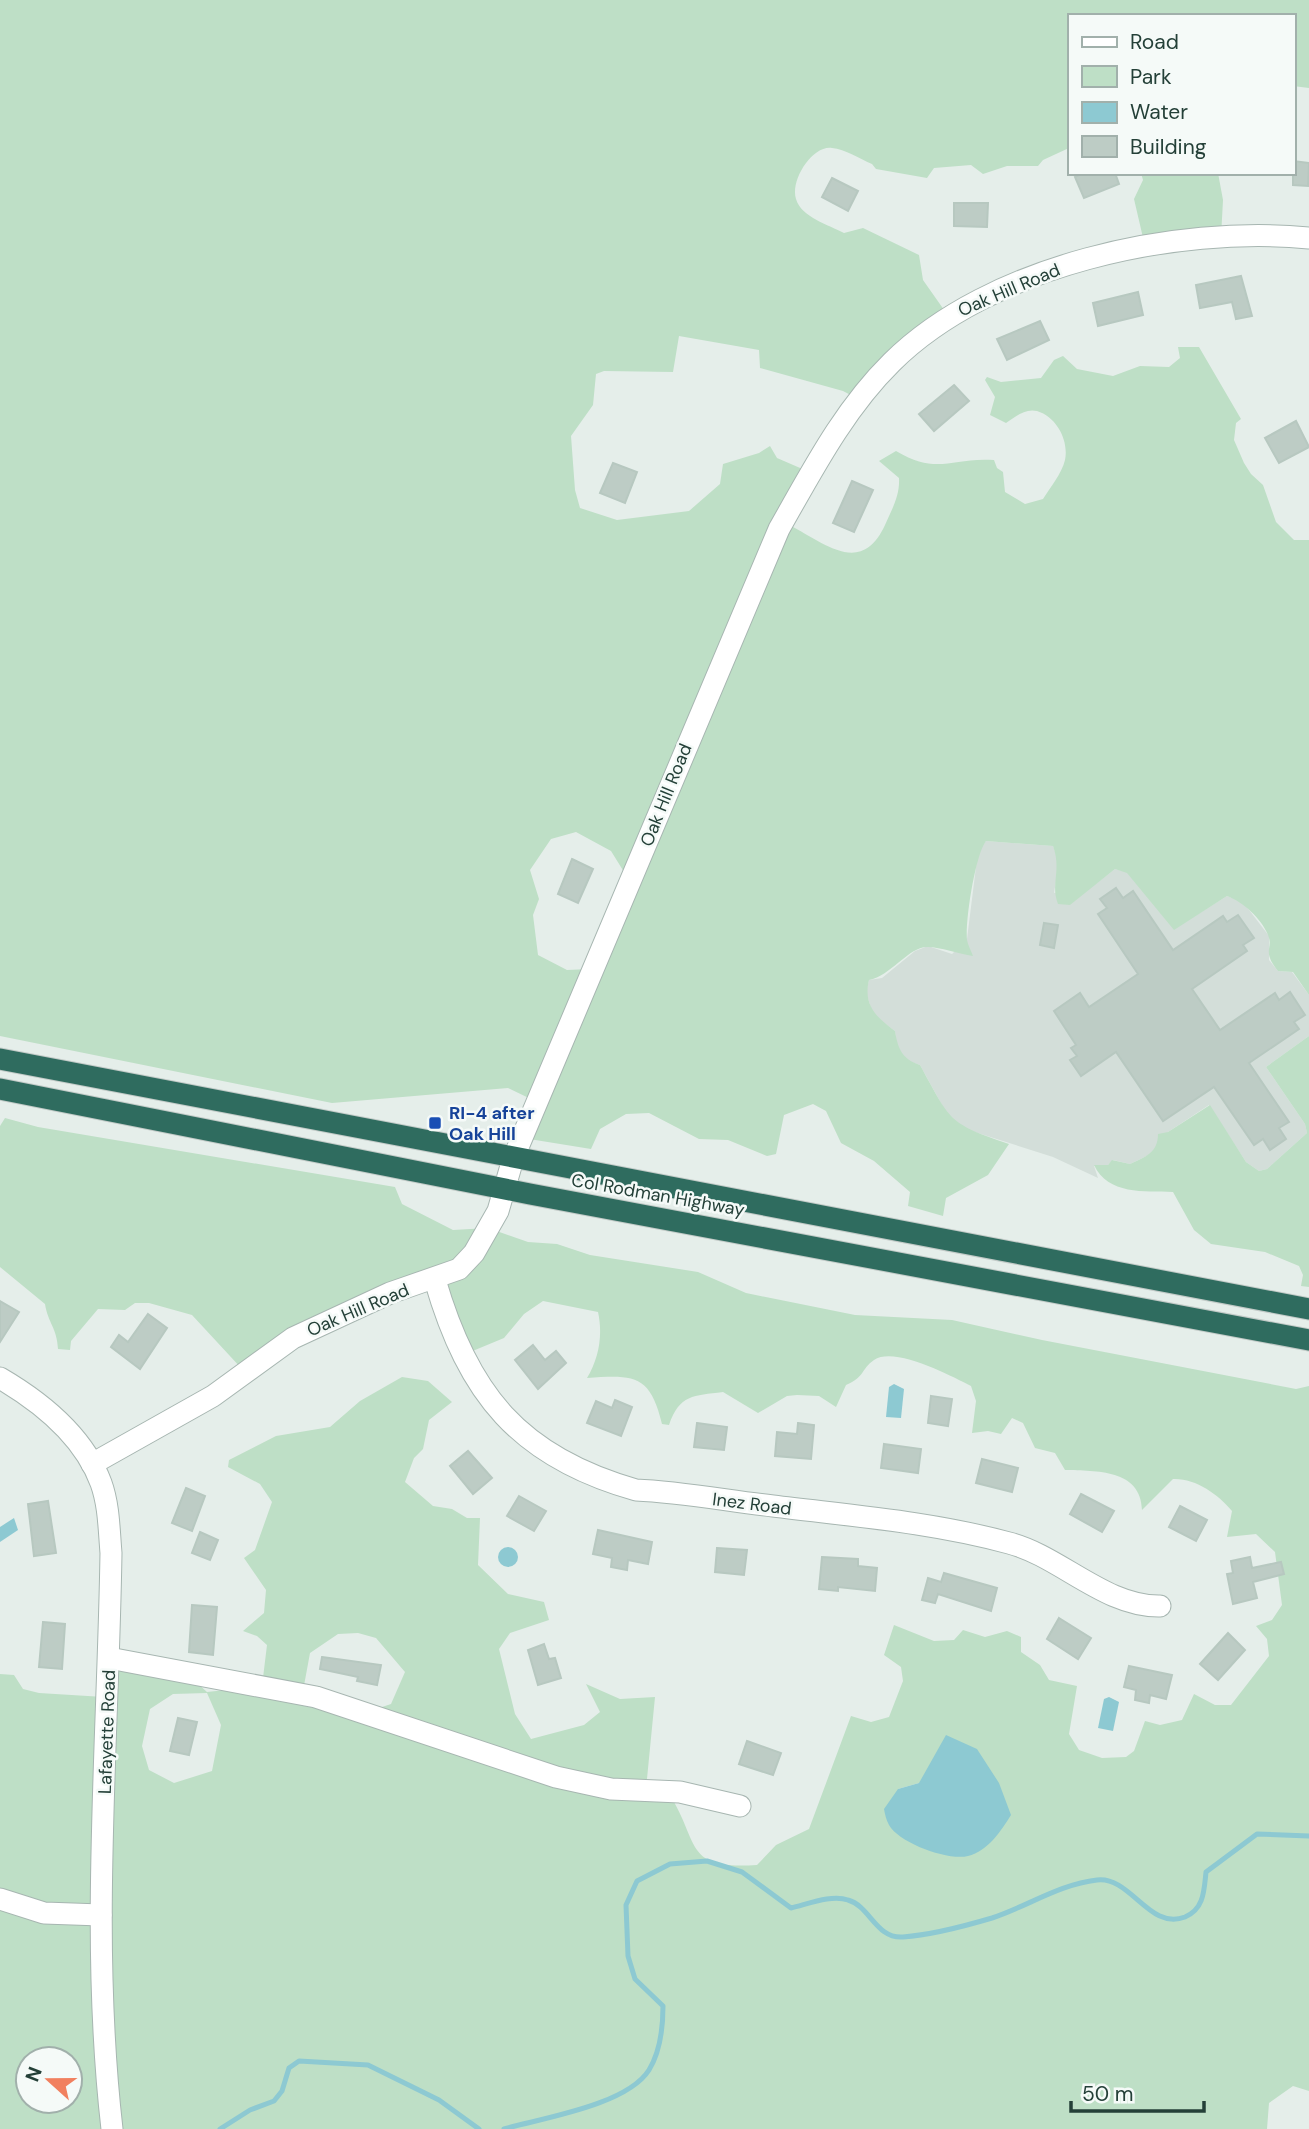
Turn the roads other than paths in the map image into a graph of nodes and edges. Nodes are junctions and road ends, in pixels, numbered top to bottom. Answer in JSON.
{"nodes":[{"id":1,"x":1309,"y":238,"type":"edge"},
{"id":2,"x":0,"y":1059,"type":"edge"},
{"id":3,"x":0,"y":1089,"type":"edge"},
{"id":4,"x":513,"y":1159,"type":"junction"},
{"id":5,"x":506,"y":1189,"type":"junction"},
{"id":6,"x":435,"y":1280,"type":"junction"},
{"id":7,"x":1309,"y":1309,"type":"edge"},
{"id":8,"x":1309,"y":1340,"type":"edge"},
{"id":9,"x":0,"y":1378,"type":"edge"},
{"id":10,"x":92,"y":1464,"type":"junction"},
{"id":11,"x":1160,"y":1606,"type":"dead end"},
{"id":12,"x":109,"y":1658,"type":"junction"},
{"id":13,"x":740,"y":1806,"type":"dead end"},
{"id":14,"x":0,"y":1899,"type":"edge"},
{"id":15,"x":101,"y":1915,"type":"junction"},
{"id":16,"x":112,"y":2129,"type":"edge"}],
"edges":[{"from":1,"to":4,"type":"street","name":"Oak Hill Road"},
{"from":2,"to":4,"type":"highway","name":"Col Rodman Highway"},
{"from":3,"to":5,"type":"highway","name":"Col Rodman Highway"},
{"from":4,"to":5,"type":"street","name":"Oak Hill Road"},
{"from":4,"to":7,"type":"highway","name":"Col Rodman Highway"},
{"from":5,"to":6,"type":"street","name":"Oak Hill Road"},
{"from":5,"to":8,"type":"highway","name":"Col Rodman Highway"},
{"from":6,"to":10,"type":"street","name":"Oak Hill Road"},
{"from":6,"to":11,"type":"street","name":"Inez Road"},
{"from":9,"to":10,"type":"street","name":"Lafayette Road"},
{"from":10,"to":12,"type":"street","name":"Lafayette Road"},
{"from":12,"to":13,"type":"street"},
{"from":12,"to":15,"type":"street","name":"Lafayette Road"},
{"from":14,"to":15,"type":"street"},
{"from":15,"to":16,"type":"street","name":"Lafayette Road"}]}
